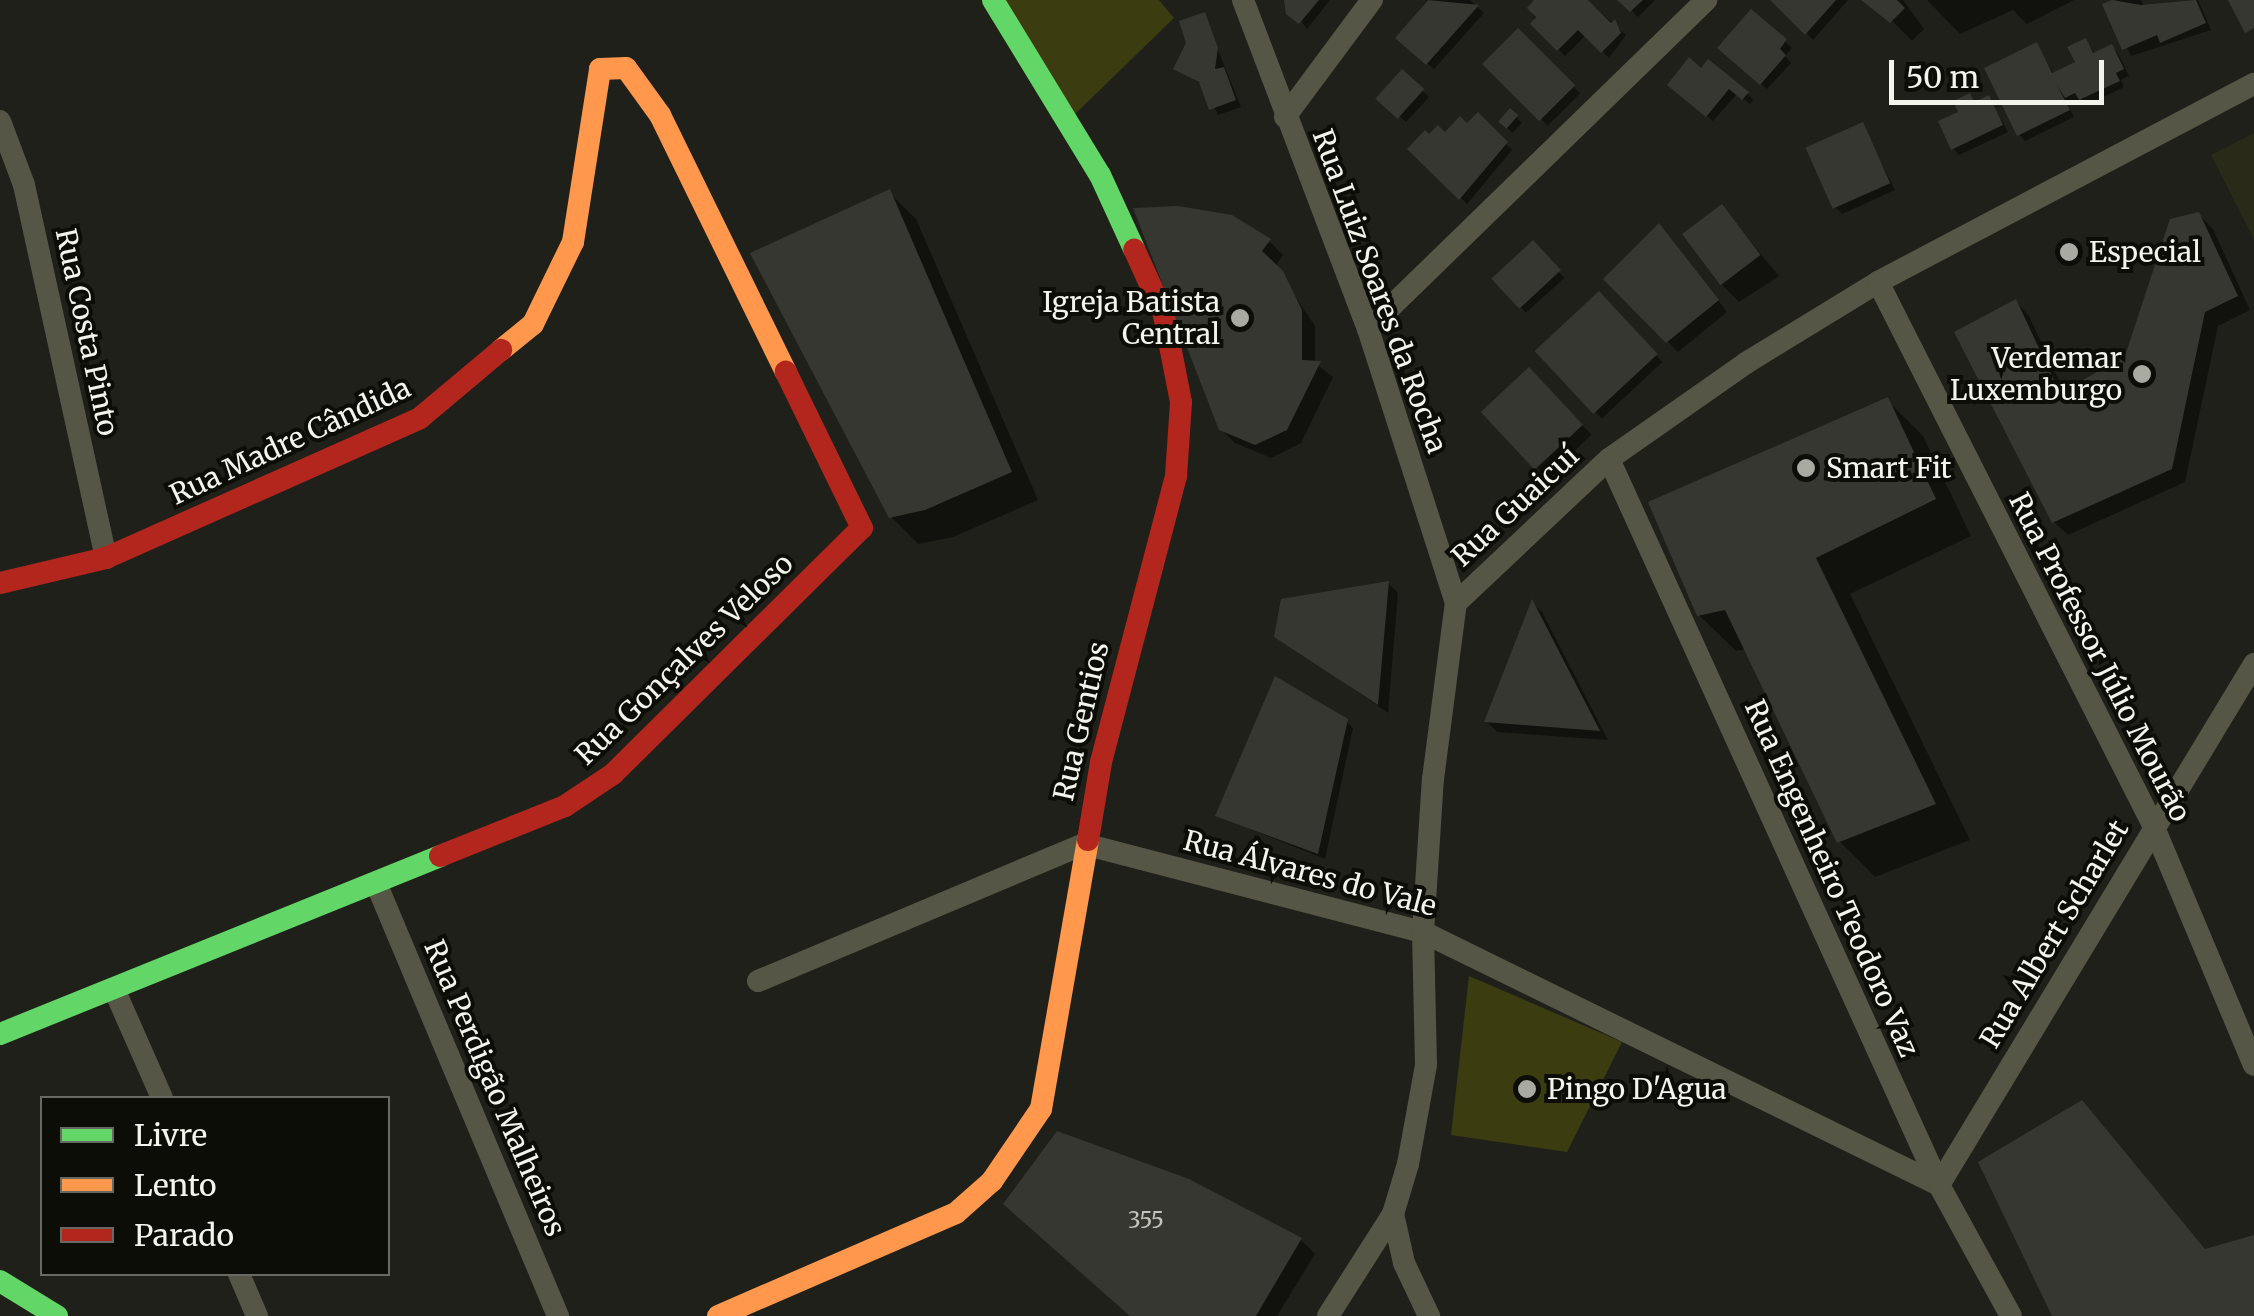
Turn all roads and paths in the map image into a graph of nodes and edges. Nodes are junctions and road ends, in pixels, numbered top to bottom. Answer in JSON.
{"nodes":[{"id":1,"x":994,"y":0,"type":"edge"},
{"id":2,"x":1243,"y":0,"type":"edge"},
{"id":3,"x":1372,"y":0,"type":"edge"},
{"id":4,"x":1706,"y":0,"type":"edge"},
{"id":5,"x":626,"y":68,"type":"joint"},
{"id":6,"x":2254,"y":84,"type":"edge"},
{"id":7,"x":1285,"y":117,"type":"junction"},
{"id":8,"x":0,"y":121,"type":"edge"},
{"id":9,"x":1878,"y":282,"type":"junction"},
{"id":10,"x":1368,"y":329,"type":"junction"},
{"id":11,"x":1608,"y":459,"type":"junction"},
{"id":12,"x":106,"y":558,"type":"junction"},
{"id":13,"x":0,"y":582,"type":"edge"},
{"id":14,"x":1456,"y":603,"type":"junction"},
{"id":15,"x":2254,"y":664,"type":"edge"},
{"id":16,"x":2153,"y":826,"type":"junction"},
{"id":17,"x":1084,"y":844,"type":"junction"},
{"id":18,"x":376,"y":883,"type":"junction"},
{"id":19,"x":1423,"y":932,"type":"junction"},
{"id":20,"x":758,"y":981,"type":"dead end"},
{"id":21,"x":114,"y":989,"type":"junction"},
{"id":22,"x":0,"y":1034,"type":"edge"},
{"id":23,"x":2254,"y":1065,"type":"edge"},
{"id":24,"x":161,"y":1096,"type":"edge"},
{"id":25,"x":1939,"y":1185,"type":"junction"},
{"id":26,"x":1393,"y":1214,"type":"junction"},
{"id":27,"x":239,"y":1276,"type":"edge"},
{"id":28,"x":0,"y":1281,"type":"edge"},
{"id":29,"x":57,"y":1316,"type":"edge"},
{"id":30,"x":257,"y":1316,"type":"edge"},
{"id":31,"x":558,"y":1316,"type":"edge"},
{"id":32,"x":718,"y":1316,"type":"edge"},
{"id":33,"x":1328,"y":1316,"type":"edge"},
{"id":34,"x":1429,"y":1316,"type":"edge"},
{"id":35,"x":2011,"y":1316,"type":"edge"}],
"edges":[{"from":1,"to":17,"type":"street","name":"Rua Gentios"},
{"from":2,"to":7,"type":"street","name":"Rua Luiz Soares da Rocha"},
{"from":3,"to":7,"type":"street"},
{"from":4,"to":10,"type":"street"},
{"from":5,"to":12,"type":"street","name":"Rua Madre Cândida"},
{"from":5,"to":18,"type":"street","name":"Rua Gonçalves Veloso"},
{"from":6,"to":9,"type":"street","name":"Rua Guaicuí"},
{"from":7,"to":10,"type":"street","name":"Rua Luiz Soares da Rocha"},
{"from":8,"to":12,"type":"street","name":"Rua Costa Pinto"},
{"from":9,"to":11,"type":"street","name":"Rua Guaicuí"},
{"from":9,"to":16,"type":"street","name":"Rua Professor Júlio Mourão"},
{"from":10,"to":14,"type":"street","name":"Rua Luiz Soares da Rocha"},
{"from":11,"to":14,"type":"street","name":"Rua Guaicuí"},
{"from":11,"to":25,"type":"street","name":"Rua Engenheiro Teodoro Vaz"},
{"from":12,"to":13,"type":"street","name":"Rua Madre Cândida"},
{"from":14,"to":19,"type":"street","name":"Rua Guaicuí"},
{"from":15,"to":16,"type":"street","name":"Rua Albert Scharlet"},
{"from":16,"to":23,"type":"street","name":"Rua Professor Júlio Mourão"},
{"from":16,"to":25,"type":"street","name":"Rua Albert Scharlet"},
{"from":17,"to":19,"type":"street","name":"Rua Álvares do Vale"},
{"from":17,"to":20,"type":"street"},
{"from":17,"to":32,"type":"street","name":"Rua Gentios"},
{"from":18,"to":21,"type":"street","name":"Rua Gonçalves Veloso"},
{"from":18,"to":31,"type":"street","name":"Rua Perdigão Malheiros"},
{"from":19,"to":25,"type":"street","name":"Rua Álvares do Vale"},
{"from":19,"to":26,"type":"street","name":"Rua Guaicuí"},
{"from":21,"to":22,"type":"street","name":"Rua Gonçalves Veloso"},
{"from":21,"to":24,"type":"street"},
{"from":25,"to":35,"type":"street","name":"Rua Engenheiro Teodoro Vaz"},
{"from":26,"to":33,"type":"street","name":"Rua Guaicuí"},
{"from":26,"to":34,"type":"street"},
{"from":27,"to":30,"type":"street"},
{"from":28,"to":29,"type":"street"}]}
